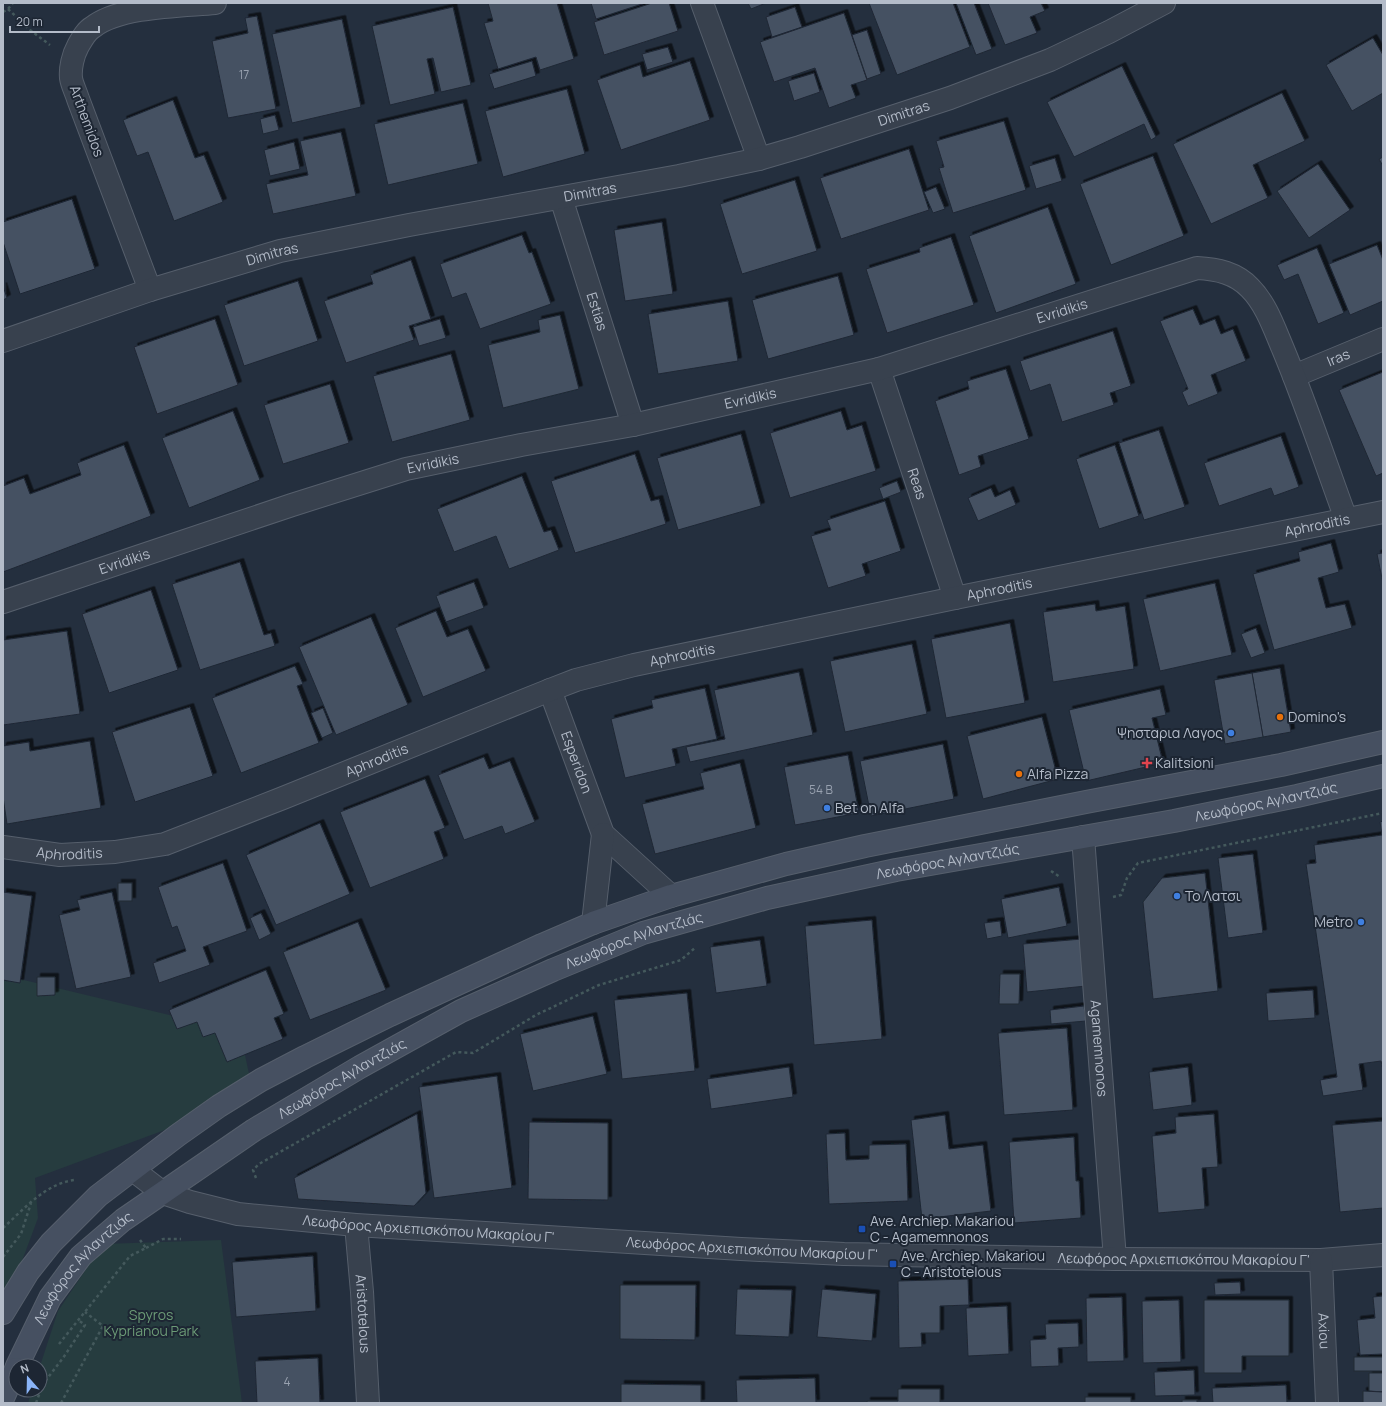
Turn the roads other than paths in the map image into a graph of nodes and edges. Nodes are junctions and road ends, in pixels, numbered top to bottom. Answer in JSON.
{"nodes":[{"id":1,"x":215,"y":3,"type":"edge"},
{"id":2,"x":702,"y":3,"type":"edge"},
{"id":3,"x":1164,"y":3,"type":"edge"},
{"id":4,"x":759,"y":159,"type":"junction"},
{"id":5,"x":561,"y":198,"type":"junction"},
{"id":6,"x":150,"y":290,"type":"junction"},
{"id":7,"x":1383,"y":339,"type":"edge"},
{"id":8,"x":3,"y":341,"type":"edge"},
{"id":9,"x":879,"y":369,"type":"junction"},
{"id":10,"x":1294,"y":376,"type":"junction"},
{"id":11,"x":633,"y":425,"type":"junction"},
{"id":12,"x":1383,"y":512,"type":"edge"},
{"id":13,"x":1346,"y":519,"type":"junction"},
{"id":14,"x":955,"y":598,"type":"junction"},
{"id":15,"x":3,"y":602,"type":"edge"},
{"id":16,"x":550,"y":690,"type":"junction"},
{"id":17,"x":1383,"y":742,"type":"edge"},
{"id":18,"x":1383,"y":776,"type":"edge"},
{"id":19,"x":604,"y":834,"type":"junction"},
{"id":20,"x":1082,"y":837,"type":"junction"},
{"id":21,"x":3,"y":848,"type":"edge"},
{"id":22,"x":671,"y":896,"type":"junction"},
{"id":23,"x":593,"y":923,"type":"junction"},
{"id":24,"x":133,"y":1170,"type":"junction"},
{"id":25,"x":163,"y":1193,"type":"junction"},
{"id":26,"x":356,"y":1226,"type":"junction"},
{"id":27,"x":1383,"y":1255,"type":"edge"},
{"id":28,"x":1115,"y":1259,"type":"junction"},
{"id":29,"x":1321,"y":1260,"type":"junction"},
{"id":30,"x":3,"y":1313,"type":"edge"},
{"id":31,"x":21,"y":1358,"type":"edge"},
{"id":32,"x":8,"y":1387,"type":"edge"},
{"id":33,"x":3,"y":1398,"type":"edge"},
{"id":34,"x":368,"y":1403,"type":"edge"},
{"id":35,"x":1327,"y":1403,"type":"edge"}],
"edges":[{"from":1,"to":6,"type":"street","name":"Arthemidos"},
{"from":2,"to":4,"type":"street"},
{"from":3,"to":4,"type":"street","name":"Dimitras"},
{"from":4,"to":5,"type":"street","name":"Dimitras"},
{"from":5,"to":6,"type":"street","name":"Dimitras"},
{"from":5,"to":11,"type":"street","name":"Estias"},
{"from":6,"to":8,"type":"street","name":"Dimitras"},
{"from":7,"to":10,"type":"street","name":"Iras"},
{"from":9,"to":10,"type":"street","name":"Evridikis"},
{"from":9,"to":11,"type":"street","name":"Evridikis"},
{"from":9,"to":14,"type":"street","name":"Reas"},
{"from":10,"to":13,"type":"street","name":"Evridikis"},
{"from":11,"to":15,"type":"street","name":"Evridikis"},
{"from":12,"to":13,"type":"street","name":"Aphroditis"},
{"from":13,"to":14,"type":"street","name":"Aphroditis"},
{"from":14,"to":16,"type":"street","name":"Aphroditis"},
{"from":16,"to":19,"type":"street","name":"Esperidon"},
{"from":16,"to":21,"type":"street","name":"Aphroditis"},
{"from":17,"to":22,"type":"main road","name":"Λεωφόρος Αγλαντζιάς"},
{"from":18,"to":20,"type":"main road","name":"Λεωφόρος Αγλαντζιάς"},
{"from":19,"to":22,"type":"street","name":"Esperidon"},
{"from":19,"to":23,"type":"street","name":"Esperidon"},
{"from":20,"to":25,"type":"main road","name":"Λεωφόρος Αγλαντζιάς"},
{"from":20,"to":28,"type":"street","name":"Agamemnonos"},
{"from":22,"to":23,"type":"main road","name":"Λεωφόρος Αγλαντζιάς"},
{"from":23,"to":24,"type":"main road","name":"Λεωφόρος Αγλαντζιάς"},
{"from":24,"to":25,"type":"street","name":"Λεωφόρος Αρχιεπισκόπου Μακαρίου Γ'"},
{"from":24,"to":30,"type":"main road","name":"Λεωφόρος Αγλαντζιάς"},
{"from":25,"to":26,"type":"street","name":"Λεωφόρος Αρχιεπισκόπου Μακαρίου Γ'"},
{"from":25,"to":31,"type":"main road","name":"Λεωφόρος Αγλαντζιάς"},
{"from":26,"to":28,"type":"street","name":"Λεωφόρος Αρχιεπισκόπου Μακαρίου Γ'"},
{"from":26,"to":34,"type":"street","name":"Aristotelous"},
{"from":27,"to":29,"type":"street","name":"Λεωφόρος Αρχιεπισκόπου Μακαρίου Γ'"},
{"from":28,"to":29,"type":"street","name":"Λεωφόρος Αρχιεπισκόπου Μακαρίου Γ'"},
{"from":29,"to":35,"type":"street","name":"Axiou"},
{"from":32,"to":33,"type":"main road","name":"Λεωφόρος Αγλαντζιάς"}]}
